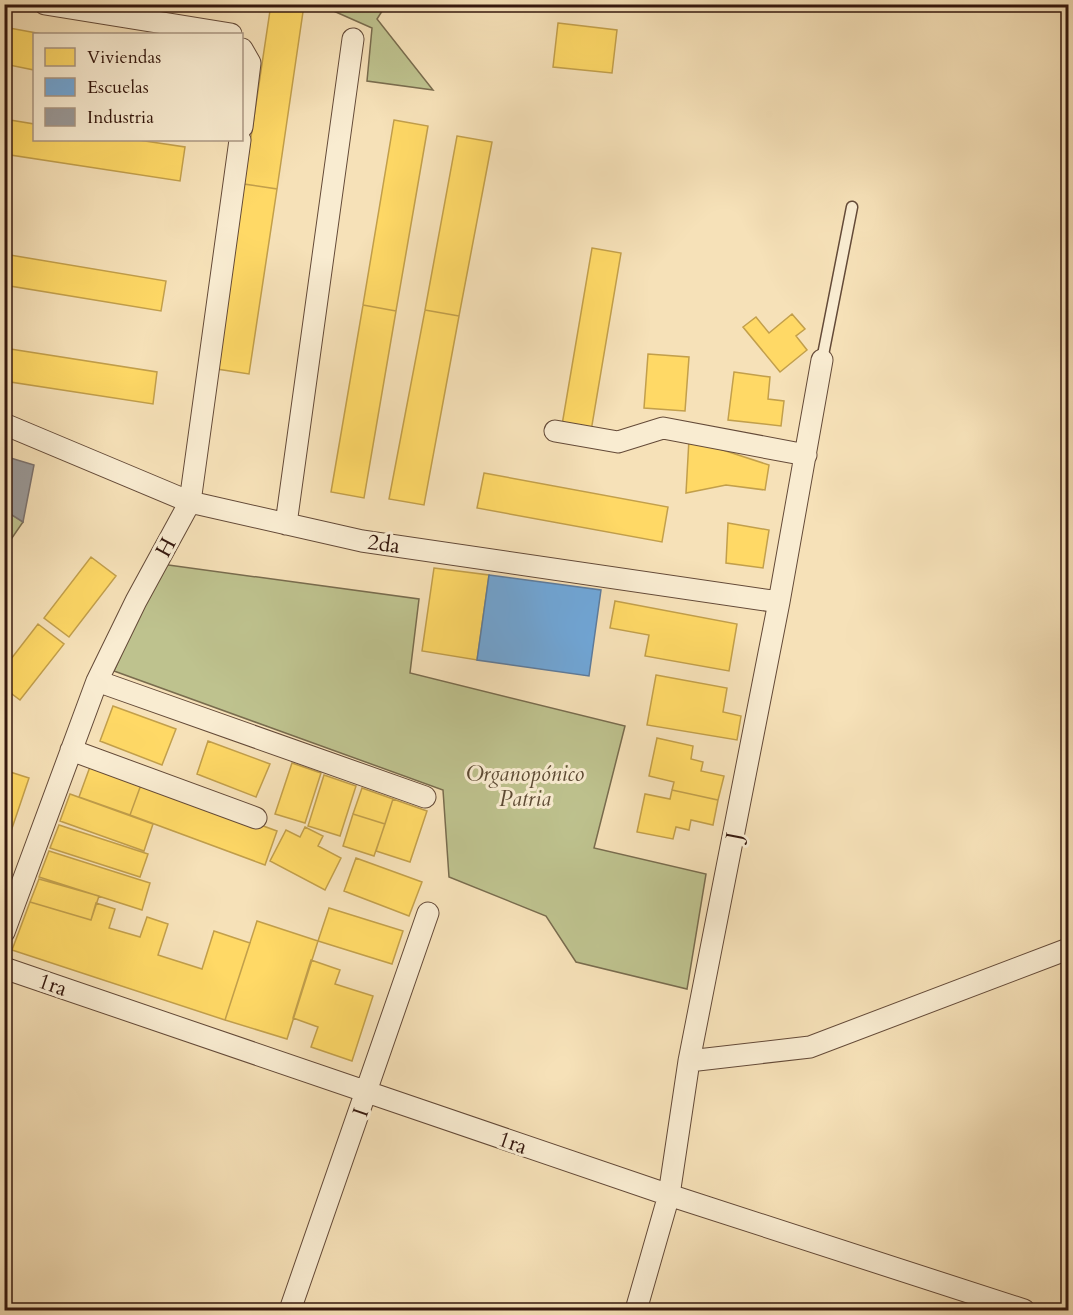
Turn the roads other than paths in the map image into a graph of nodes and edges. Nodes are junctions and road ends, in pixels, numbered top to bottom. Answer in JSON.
{"nodes":[{"id":1,"x":45,"y":4,"type":"edge"},
{"id":2,"x":225,"y":33,"type":"edge"},
{"id":3,"x":353,"y":39,"type":"dead end"},
{"id":4,"x":243,"y":51,"type":"edge"},
{"id":5,"x":243,"y":119,"type":"edge"},
{"id":6,"x":240,"y":141,"type":"edge"},
{"id":7,"x":852,"y":207,"type":"dead end"},
{"id":8,"x":822,"y":360,"type":"joint"},
{"id":9,"x":4,"y":424,"type":"edge"},
{"id":10,"x":555,"y":431,"type":"dead end"},
{"id":11,"x":806,"y":455,"type":"junction"},
{"id":12,"x":190,"y":502,"type":"junction"},
{"id":13,"x":286,"y":524,"type":"junction"},
{"id":14,"x":779,"y":602,"type":"junction"},
{"id":15,"x":97,"y":681,"type":"junction"},
{"id":16,"x":71,"y":750,"type":"junction"},
{"id":17,"x":425,"y":797,"type":"dead end"},
{"id":18,"x":256,"y":818,"type":"dead end"},
{"id":19,"x":428,"y":913,"type":"dead end"},
{"id":20,"x":4,"y":932,"type":"edge"},
{"id":21,"x":1068,"y":949,"type":"edge"},
{"id":22,"x":4,"y":968,"type":"edge"},
{"id":23,"x":689,"y":1061,"type":"junction"},
{"id":24,"x":367,"y":1093,"type":"junction"},
{"id":25,"x":669,"y":1195,"type":"junction"},
{"id":26,"x":290,"y":1311,"type":"edge"},
{"id":27,"x":636,"y":1311,"type":"edge"},
{"id":28,"x":1024,"y":1311,"type":"edge"}],
"edges":[{"from":1,"to":2,"type":"street"},
{"from":3,"to":13,"type":"street"},
{"from":4,"to":5,"type":"street"},
{"from":6,"to":12,"type":"street","name":"H"},
{"from":7,"to":8,"type":"lane"},
{"from":8,"to":11,"type":"street","name":"J"},
{"from":9,"to":12,"type":"street","name":"2da"},
{"from":10,"to":11,"type":"street"},
{"from":11,"to":14,"type":"street","name":"J"},
{"from":12,"to":13,"type":"street","name":"2da"},
{"from":12,"to":15,"type":"street","name":"H"},
{"from":13,"to":14,"type":"street","name":"2da"},
{"from":14,"to":23,"type":"street","name":"J"},
{"from":15,"to":16,"type":"street","name":"H"},
{"from":15,"to":17,"type":"street"},
{"from":16,"to":18,"type":"street"},
{"from":16,"to":20,"type":"street","name":"H"},
{"from":19,"to":24,"type":"street","name":"I"},
{"from":21,"to":23,"type":"street"},
{"from":22,"to":24,"type":"street","name":"1ra"},
{"from":23,"to":25,"type":"street","name":"J"},
{"from":24,"to":25,"type":"street","name":"1ra"},
{"from":24,"to":26,"type":"street","name":"I"},
{"from":25,"to":27,"type":"street","name":"J"},
{"from":25,"to":28,"type":"street","name":"1ra"}]}
